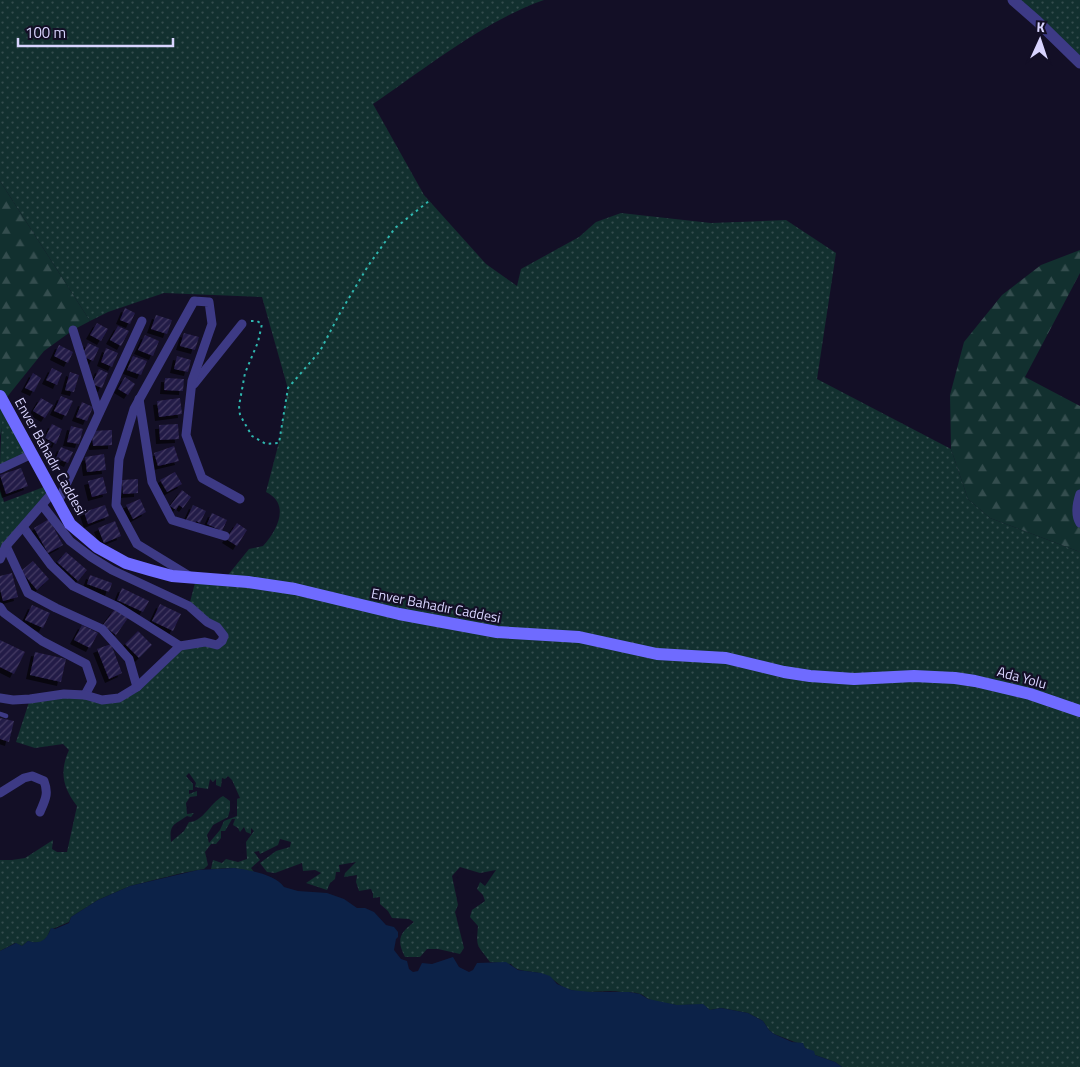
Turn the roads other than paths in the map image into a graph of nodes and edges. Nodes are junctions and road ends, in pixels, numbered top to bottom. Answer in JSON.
{"nodes":[{"id":1,"x":1012,"y":0,"type":"edge"},
{"id":2,"x":1080,"y":63,"type":"edge"},
{"id":3,"x":142,"y":321,"type":"dead end"},
{"id":4,"x":242,"y":324,"type":"road end"},
{"id":5,"x":72,"y":330,"type":"dead end"},
{"id":6,"x":192,"y":387,"type":"junction"},
{"id":7,"x":0,"y":396,"type":"edge"},
{"id":8,"x":139,"y":399,"type":"junction"},
{"id":9,"x":99,"y":413,"type":"junction"},
{"id":10,"x":32,"y":454,"type":"junction"},
{"id":11,"x":0,"y":469,"type":"edge"},
{"id":12,"x":1080,"y":494,"type":"edge"},
{"id":13,"x":55,"y":497,"type":"junction"},
{"id":14,"x":240,"y":499,"type":"dead end"},
{"id":15,"x":42,"y":505,"type":"junction"},
{"id":16,"x":1080,"y":523,"type":"edge"},
{"id":17,"x":23,"y":528,"type":"junction"},
{"id":18,"x":225,"y":536,"type":"dead end"},
{"id":19,"x":6,"y":546,"type":"junction"},
{"id":20,"x":0,"y":559,"type":"edge"},
{"id":21,"x":196,"y":579,"type":"junction"},
{"id":22,"x":0,"y":607,"type":"edge"},
{"id":23,"x":180,"y":646,"type":"junction"},
{"id":24,"x":955,"y":678,"type":"joint"},
{"id":25,"x":137,"y":687,"type":"junction"},
{"id":26,"x":85,"y":695,"type":"junction"},
{"id":27,"x":3,"y":697,"type":"edge"},
{"id":28,"x":1080,"y":711,"type":"edge"},
{"id":29,"x":0,"y":714,"type":"edge"},
{"id":30,"x":6,"y":716,"type":"dead end"},
{"id":31,"x":0,"y":792,"type":"edge"},
{"id":32,"x":40,"y":812,"type":"dead end"}],
"edges":[{"from":1,"to":2,"type":"street"},
{"from":3,"to":9,"type":"street"},
{"from":4,"to":6,"type":"street"},
{"from":5,"to":9,"type":"street"},
{"from":6,"to":8,"type":"street"},
{"from":6,"to":14,"type":"street"},
{"from":7,"to":10,"type":"main road","name":"Enver Bahadır Caddesi"},
{"from":8,"to":18,"type":"street"},
{"from":8,"to":21,"type":"street"},
{"from":9,"to":13,"type":"street"},
{"from":10,"to":11,"type":"street"},
{"from":10,"to":13,"type":"main road","name":"Enver Bahadır Caddesi"},
{"from":12,"to":16,"type":"street"},
{"from":13,"to":15,"type":"street"},
{"from":13,"to":21,"type":"main road","name":"Enver Bahadır Caddesi"},
{"from":15,"to":17,"type":"street"},
{"from":15,"to":23,"type":"street"},
{"from":17,"to":19,"type":"street"},
{"from":17,"to":23,"type":"street"},
{"from":19,"to":20,"type":"street"},
{"from":19,"to":25,"type":"street"},
{"from":21,"to":24,"type":"main road","name":"Enver Bahadır Caddesi"},
{"from":22,"to":26,"type":"street"},
{"from":23,"to":25,"type":"street"},
{"from":24,"to":28,"type":"main road","name":"Ada Yolu"},
{"from":25,"to":26,"type":"street"},
{"from":26,"to":27,"type":"street"},
{"from":29,"to":30,"type":"lane"},
{"from":31,"to":32,"type":"street"}]}
